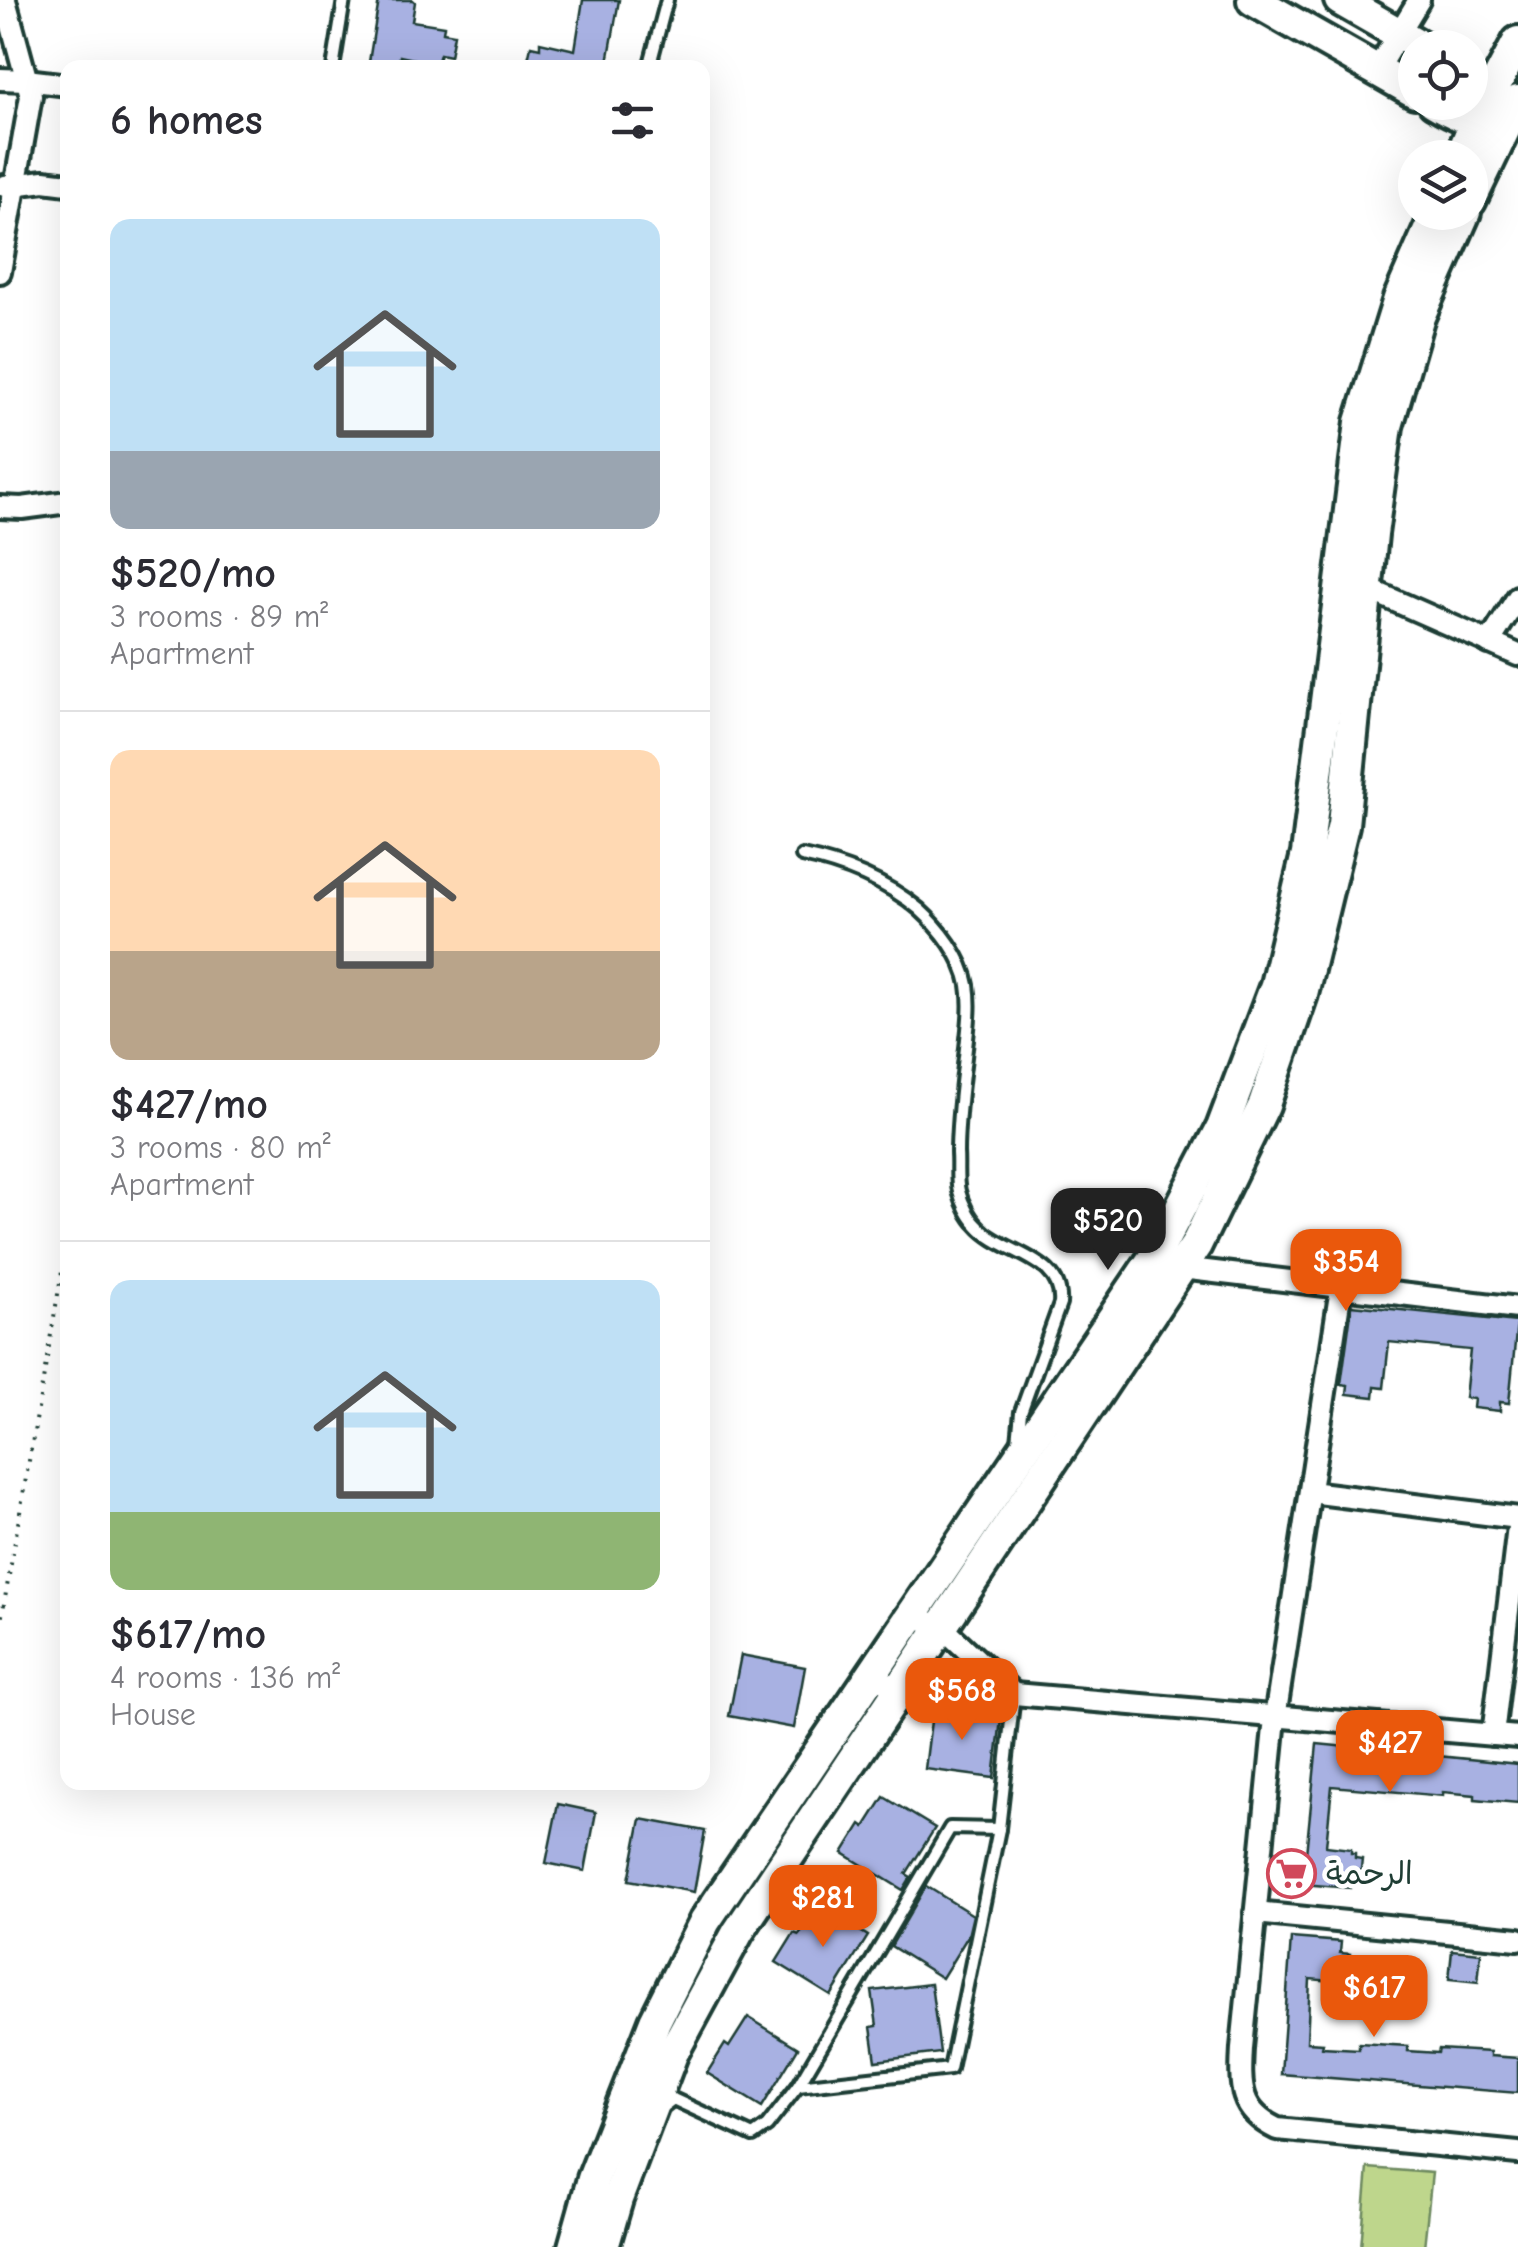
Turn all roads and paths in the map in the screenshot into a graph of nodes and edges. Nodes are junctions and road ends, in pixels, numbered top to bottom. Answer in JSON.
{"nodes":[{"id":1,"x":5,"y":0,"type":"edge"},
{"id":2,"x":344,"y":0,"type":"edge"},
{"id":3,"x":667,"y":0,"type":"edge"},
{"id":4,"x":1253,"y":0,"type":"edge"},
{"id":5,"x":1340,"y":0,"type":"edge"},
{"id":6,"x":1420,"y":0,"type":"edge"},
{"id":7,"x":1413,"y":30,"type":"edge"},
{"id":8,"x":1398,"y":33,"type":"edge"},
{"id":9,"x":1518,"y":42,"type":"edge"},
{"id":10,"x":1398,"y":52,"type":"edge"},
{"id":11,"x":335,"y":60,"type":"edge"},
{"id":12,"x":651,"y":60,"type":"edge"},
{"id":13,"x":1376,"y":71,"type":"junction"},
{"id":14,"x":0,"y":80,"type":"edge"},
{"id":15,"x":26,"y":80,"type":"junction"},
{"id":16,"x":1398,"y":83,"type":"edge"},
{"id":17,"x":60,"y":85,"type":"edge"},
{"id":18,"x":1504,"y":97,"type":"edge"},
{"id":19,"x":1476,"y":121,"type":"joint"},
{"id":20,"x":1468,"y":140,"type":"edge"},
{"id":21,"x":1488,"y":146,"type":"edge"},
{"id":22,"x":60,"y":183,"type":"edge"},
{"id":23,"x":7,"y":186,"type":"edge"},
{"id":24,"x":1428,"y":230,"type":"edge"},
{"id":25,"x":1457,"y":230,"type":"edge"},
{"id":26,"x":0,"y":272,"type":"edge"},
{"id":27,"x":60,"y":503,"type":"edge"},
{"id":28,"x":0,"y":508,"type":"edge"},
{"id":29,"x":1366,"y":588,"type":"junction"},
{"id":30,"x":1518,"y":597,"type":"edge"},
{"id":31,"x":1488,"y":643,"type":"junction"},
{"id":32,"x":1518,"y":655,"type":"edge"},
{"id":33,"x":802,"y":856,"type":"dead end"},
{"id":34,"x":1181,"y":1268,"type":"junction"},
{"id":35,"x":60,"y":1283,"type":"edge"},
{"id":36,"x":1341,"y":1288,"type":"junction"},
{"id":37,"x":1518,"y":1308,"type":"edge"},
{"id":38,"x":1016,"y":1460,"type":"junction"},
{"id":39,"x":1310,"y":1492,"type":"junction"},
{"id":40,"x":1029,"y":1496,"type":"junction"},
{"id":41,"x":1518,"y":1518,"type":"edge"},
{"id":42,"x":1518,"y":1527,"type":"edge"},
{"id":43,"x":911,"y":1615,"type":"junction"},
{"id":44,"x":0,"y":1627,"type":"edge"},
{"id":45,"x":942,"y":1627,"type":"junction"},
{"id":46,"x":870,"y":1677,"type":"junction"},
{"id":47,"x":901,"y":1688,"type":"junction"},
{"id":48,"x":1014,"y":1694,"type":"junction"},
{"id":49,"x":1276,"y":1718,"type":"junction"},
{"id":50,"x":1493,"y":1735,"type":"junction"},
{"id":51,"x":1518,"y":1737,"type":"edge"},
{"id":52,"x":999,"y":1829,"type":"junction"},
{"id":53,"x":1255,"y":1913,"type":"junction"},
{"id":54,"x":1518,"y":1939,"type":"edge"},
{"id":55,"x":798,"y":2086,"type":"junction"},
{"id":56,"x":648,"y":2120,"type":"junction"},
{"id":57,"x":1518,"y":2153,"type":"edge"},
{"id":58,"x":574,"y":2247,"type":"edge"},
{"id":59,"x":603,"y":2247,"type":"edge"}],
"edges":[{"from":1,"to":15,"type":"street"},
{"from":2,"to":11,"type":"lane"},
{"from":3,"to":12,"type":"lane"},
{"from":4,"to":13,"type":"main road"},
{"from":5,"to":8,"type":"main road"},
{"from":6,"to":7,"type":"street"},
{"from":9,"to":18,"type":"main road"},
{"from":10,"to":13,"type":"street"},
{"from":13,"to":16,"type":"main road"},
{"from":14,"to":15,"type":"street"},
{"from":15,"to":17,"type":"street"},
{"from":15,"to":23,"type":"street"},
{"from":18,"to":19,"type":"main road"},
{"from":18,"to":21,"type":"main road"},
{"from":19,"to":20,"type":"main road"},
{"from":22,"to":23,"type":"street"},
{"from":23,"to":26,"type":"street"},
{"from":24,"to":38,"type":"main road"},
{"from":25,"to":29,"type":"main road"},
{"from":27,"to":28,"type":"street"},
{"from":29,"to":31,"type":"street"},
{"from":29,"to":34,"type":"main road"},
{"from":30,"to":31,"type":"street"},
{"from":31,"to":32,"type":"street"},
{"from":33,"to":38,"type":"lane"},
{"from":34,"to":36,"type":"street"},
{"from":34,"to":40,"type":"main road"},
{"from":35,"to":44,"type":"path"},
{"from":36,"to":37,"type":"street"},
{"from":36,"to":39,"type":"street"},
{"from":38,"to":40,"type":"lane"},
{"from":38,"to":43,"type":"main road"},
{"from":39,"to":41,"type":"street"},
{"from":39,"to":49,"type":"street"},
{"from":40,"to":45,"type":"main road"},
{"from":42,"to":50,"type":"street"},
{"from":43,"to":45,"type":"street"},
{"from":43,"to":46,"type":"main road"},
{"from":45,"to":47,"type":"main road"},
{"from":45,"to":48,"type":"street"},
{"from":46,"to":47,"type":"street"},
{"from":46,"to":58,"type":"main road"},
{"from":47,"to":48,"type":"street"},
{"from":47,"to":56,"type":"main road"},
{"from":48,"to":49,"type":"street"},
{"from":48,"to":52,"type":"lane"},
{"from":49,"to":50,"type":"street"},
{"from":49,"to":53,"type":"street"},
{"from":50,"to":51,"type":"street"},
{"from":52,"to":55,"type":"lane"},
{"from":52,"to":55,"type":"lane"},
{"from":53,"to":54,"type":"street"},
{"from":53,"to":57,"type":"street"},
{"from":55,"to":56,"type":"lane"},
{"from":56,"to":59,"type":"main road"}]}
